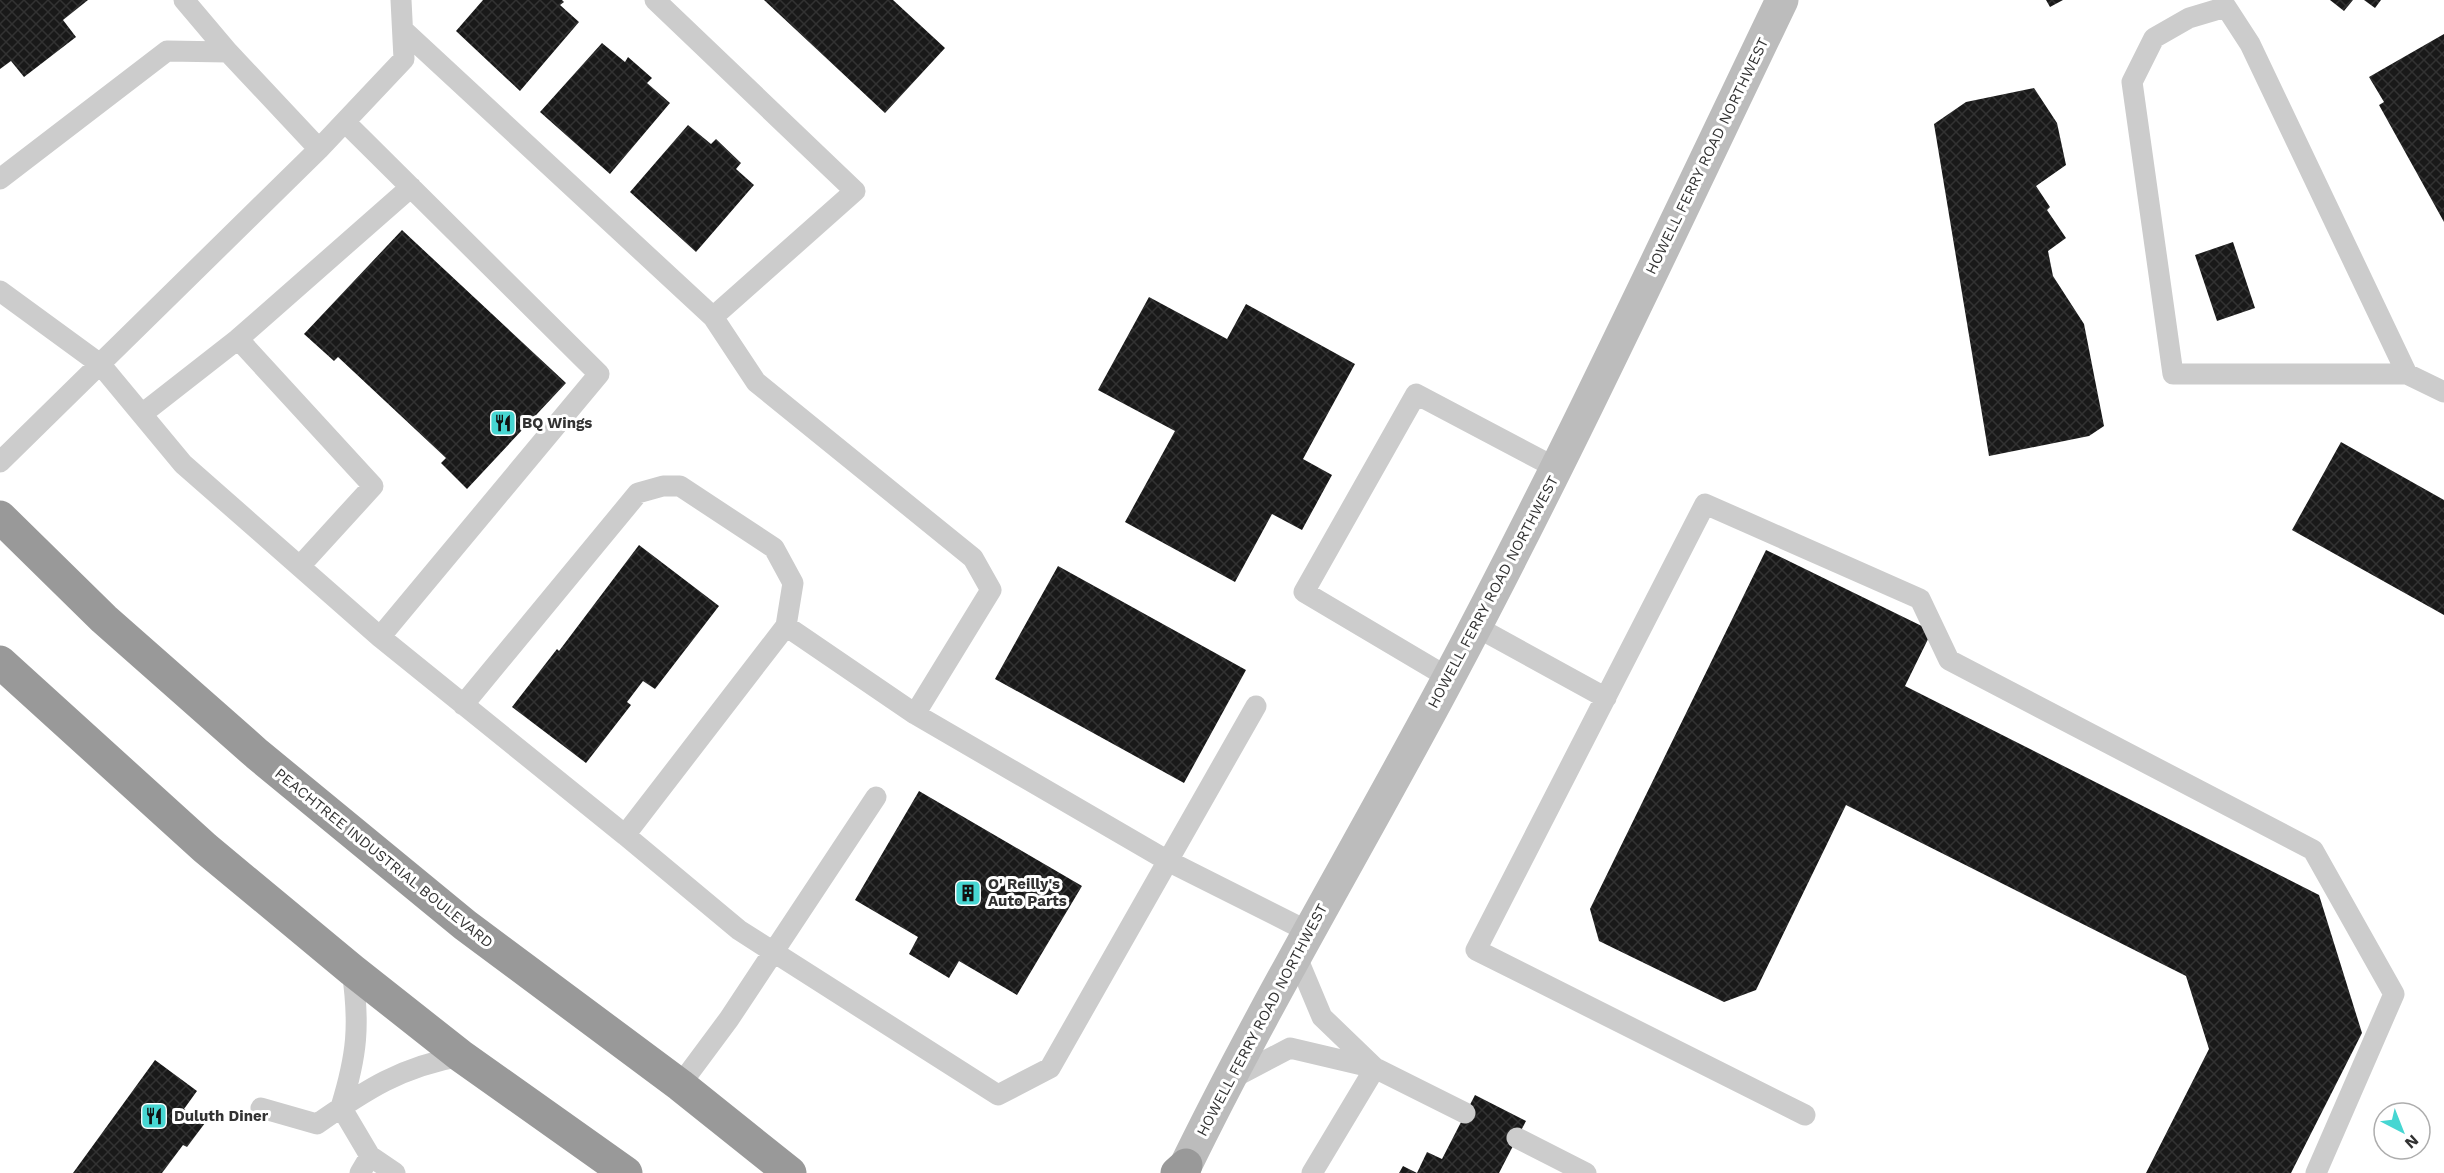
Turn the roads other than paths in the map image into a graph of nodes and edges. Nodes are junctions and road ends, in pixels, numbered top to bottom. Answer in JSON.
{"nodes":[{"id":1,"x":184,"y":0,"type":"edge"},
{"id":2,"x":401,"y":0,"type":"edge"},
{"id":3,"x":655,"y":0,"type":"edge"},
{"id":4,"x":1782,"y":0,"type":"edge"},
{"id":5,"x":403,"y":30,"type":"junction"},
{"id":6,"x":228,"y":52,"type":"junction"},
{"id":7,"x":345,"y":122,"type":"junction"},
{"id":8,"x":319,"y":149,"type":"junction"},
{"id":9,"x":0,"y":178,"type":"edge"},
{"id":10,"x":411,"y":187,"type":"junction"},
{"id":11,"x":0,"y":291,"type":"edge"},
{"id":12,"x":713,"y":317,"type":"junction"},
{"id":13,"x":238,"y":339,"type":"junction"},
{"id":14,"x":100,"y":364,"type":"junction"},
{"id":15,"x":2407,"y":374,"type":"junction"},
{"id":16,"x":2444,"y":392,"type":"edge"},
{"id":17,"x":142,"y":414,"type":"junction"},
{"id":18,"x":0,"y":462,"type":"edge"},
{"id":19,"x":1558,"y":469,"type":"junction"},
{"id":20,"x":0,"y":517,"type":"edge"},
{"id":21,"x":300,"y":566,"type":"junction"},
{"id":22,"x":786,"y":626,"type":"junction"},
{"id":23,"x":1475,"y":626,"type":"junction"},
{"id":24,"x":380,"y":637,"type":"junction"},
{"id":25,"x":0,"y":662,"type":"edge"},
{"id":26,"x":1449,"y":678,"type":"junction"},
{"id":27,"x":1606,"y":698,"type":"junction"},
{"id":28,"x":463,"y":705,"type":"junction"},
{"id":29,"x":1256,"y":706,"type":"dead end"},
{"id":30,"x":915,"y":714,"type":"junction"},
{"id":31,"x":876,"y":797,"type":"dead end"},
{"id":32,"x":625,"y":835,"type":"junction"},
{"id":33,"x":1168,"y":861,"type":"junction"},
{"id":34,"x":1302,"y":943,"type":"junction"},
{"id":35,"x":773,"y":952,"type":"junction"},
{"id":36,"x":352,"y":970,"type":"junction"},
{"id":37,"x":461,"y":1056,"type":"junction"},
{"id":38,"x":1375,"y":1068,"type":"junction"},
{"id":39,"x":1228,"y":1081,"type":"junction"},
{"id":40,"x":680,"y":1085,"type":"junction"},
{"id":41,"x":341,"y":1107,"type":"junction"},
{"id":42,"x":261,"y":1108,"type":"dead end"},
{"id":43,"x":1465,"y":1113,"type":"dead end"},
{"id":44,"x":1805,"y":1115,"type":"dead end"},
{"id":45,"x":1517,"y":1138,"type":"dead end"},
{"id":46,"x":365,"y":1164,"type":"edge"},
{"id":47,"x":1182,"y":1170,"type":"edge"},
{"id":48,"x":395,"y":1173,"type":"edge"},
{"id":49,"x":626,"y":1173,"type":"edge"},
{"id":50,"x":790,"y":1173,"type":"edge"},
{"id":51,"x":1312,"y":1173,"type":"edge"},
{"id":52,"x":1586,"y":1173,"type":"edge"},
{"id":53,"x":2316,"y":1173,"type":"edge"}],
"edges":[{"from":1,"to":6,"type":"lane"},
{"from":2,"to":5,"type":"lane"},
{"from":3,"to":12,"type":"lane"},
{"from":4,"to":19,"type":"street","name":"HOWELL FERRY ROAD NORTHWEST"},
{"from":5,"to":7,"type":"lane"},
{"from":5,"to":12,"type":"lane"},
{"from":6,"to":8,"type":"lane"},
{"from":6,"to":9,"type":"lane"},
{"from":7,"to":8,"type":"lane"},
{"from":7,"to":10,"type":"lane"},
{"from":8,"to":14,"type":"lane"},
{"from":10,"to":13,"type":"lane"},
{"from":10,"to":24,"type":"lane"},
{"from":11,"to":14,"type":"lane"},
{"from":12,"to":30,"type":"lane"},
{"from":13,"to":17,"type":"lane"},
{"from":13,"to":21,"type":"lane"},
{"from":14,"to":17,"type":"lane"},
{"from":14,"to":18,"type":"lane"},
{"from":15,"to":15,"type":"lane"},
{"from":15,"to":16,"type":"lane"},
{"from":17,"to":21,"type":"lane"},
{"from":19,"to":23,"type":"street","name":"HOWELL FERRY ROAD NORTHWEST"},
{"from":19,"to":26,"type":"lane"},
{"from":20,"to":40,"type":"highway","name":"PEACHTREE INDUSTRIAL BOULEVARD"},
{"from":21,"to":24,"type":"lane"},
{"from":22,"to":28,"type":"lane"},
{"from":22,"to":30,"type":"lane"},
{"from":22,"to":32,"type":"lane"},
{"from":23,"to":26,"type":"street","name":"HOWELL FERRY ROAD NORTHWEST"},
{"from":23,"to":27,"type":"lane"},
{"from":24,"to":28,"type":"lane"},
{"from":25,"to":36,"type":"highway"},
{"from":26,"to":34,"type":"street","name":"HOWELL FERRY ROAD NORTHWEST"},
{"from":27,"to":44,"type":"lane"},
{"from":27,"to":53,"type":"lane"},
{"from":28,"to":32,"type":"lane"},
{"from":29,"to":33,"type":"lane"},
{"from":30,"to":33,"type":"lane"},
{"from":31,"to":35,"type":"lane"},
{"from":32,"to":35,"type":"lane"},
{"from":33,"to":34,"type":"lane"},
{"from":33,"to":35,"type":"lane"},
{"from":34,"to":38,"type":"lane"},
{"from":34,"to":39,"type":"street","name":"HOWELL FERRY ROAD NORTHWEST"},
{"from":35,"to":40,"type":"lane"},
{"from":36,"to":37,"type":"highway"},
{"from":36,"to":41,"type":"lane"},
{"from":37,"to":41,"type":"lane"},
{"from":37,"to":49,"type":"highway"},
{"from":38,"to":39,"type":"lane"},
{"from":38,"to":43,"type":"lane"},
{"from":38,"to":51,"type":"lane"},
{"from":39,"to":47,"type":"street","name":"HOWELL FERRY ROAD NORTHWEST"},
{"from":40,"to":50,"type":"highway","name":"PEACHTREE INDUSTRIAL BOULEVARD"},
{"from":41,"to":42,"type":"lane"},
{"from":41,"to":46,"type":"lane"},
{"from":45,"to":52,"type":"lane"},
{"from":46,"to":48,"type":"lane"}]}
